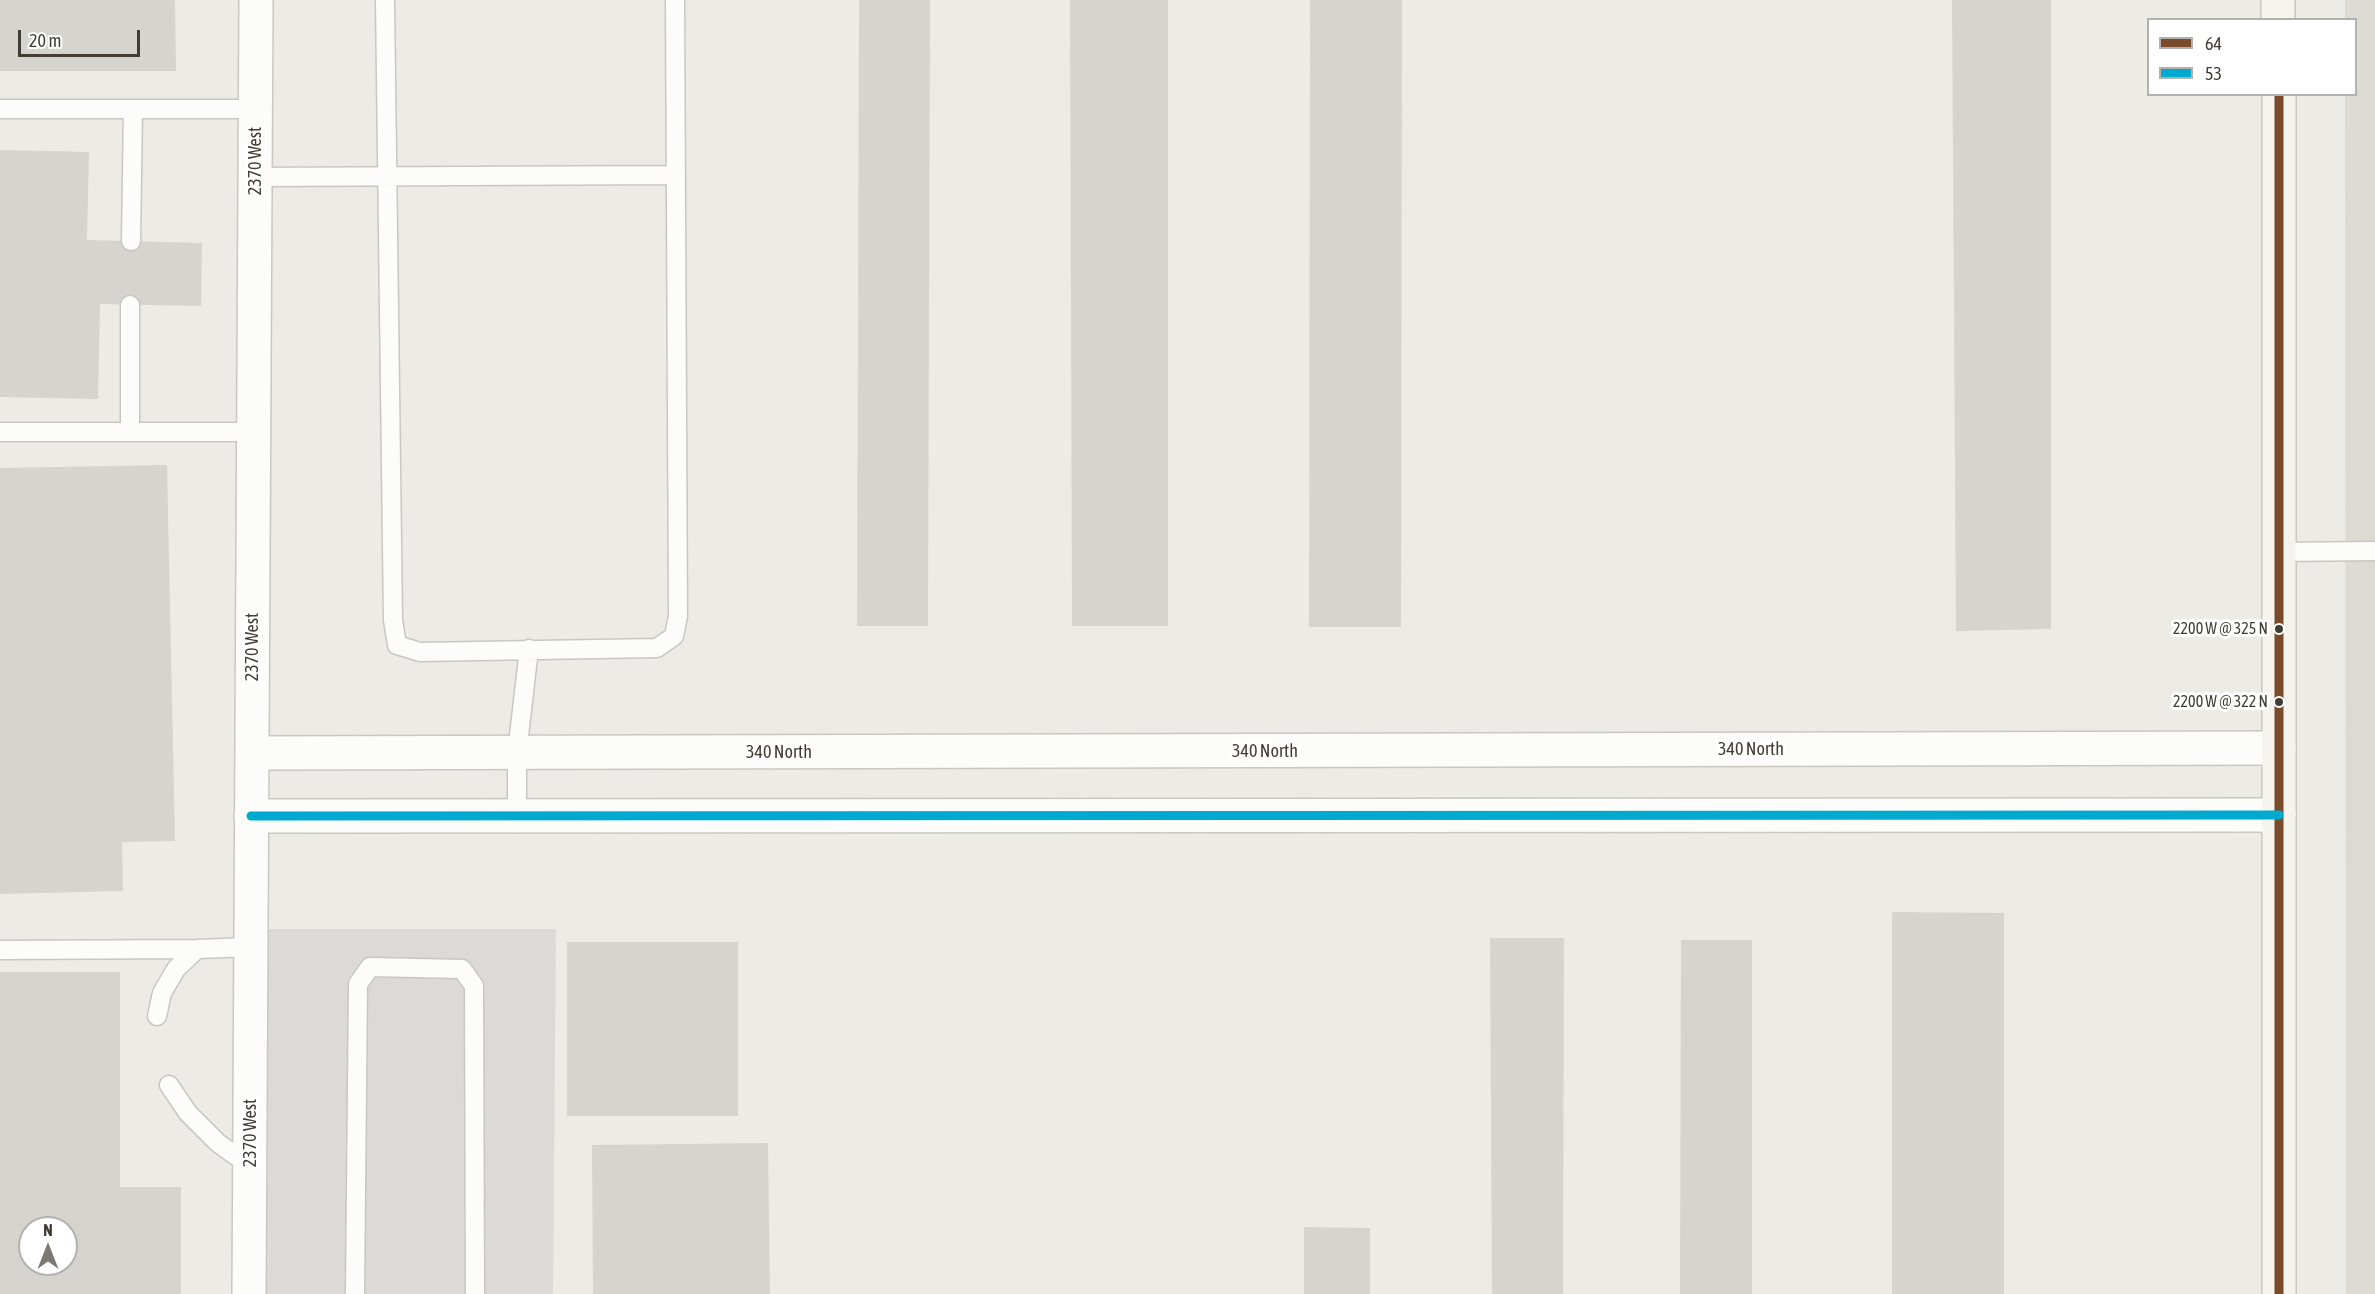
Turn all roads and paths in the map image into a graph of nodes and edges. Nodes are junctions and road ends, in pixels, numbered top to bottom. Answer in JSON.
{"nodes":[{"id":1,"x":256,"y":0,"type":"edge"},
{"id":2,"x":385,"y":0,"type":"edge"},
{"id":3,"x":675,"y":0,"type":"edge"},
{"id":4,"x":2278,"y":0,"type":"edge"},
{"id":5,"x":2278,"y":18,"type":"edge"},
{"id":6,"x":2278,"y":96,"type":"edge"},
{"id":7,"x":0,"y":109,"type":"edge"},
{"id":8,"x":133,"y":109,"type":"junction"},
{"id":9,"x":255,"y":109,"type":"junction"},
{"id":10,"x":675,"y":175,"type":"junction"},
{"id":11,"x":255,"y":177,"type":"junction"},
{"id":12,"x":388,"y":177,"type":"junction"},
{"id":13,"x":132,"y":241,"type":"dead end"},
{"id":14,"x":130,"y":305,"type":"dead end"},
{"id":15,"x":130,"y":430,"type":"junction"},
{"id":16,"x":0,"y":432,"type":"edge"},
{"id":17,"x":254,"y":432,"type":"junction"},
{"id":18,"x":2375,"y":551,"type":"edge"},
{"id":19,"x":2279,"y":552,"type":"junction"},
{"id":20,"x":529,"y":650,"type":"junction"},
{"id":21,"x":2279,"y":748,"type":"junction"},
{"id":22,"x":252,"y":753,"type":"junction"},
{"id":23,"x":517,"y":753,"type":"junction"},
{"id":24,"x":2279,"y":815,"type":"junction"},
{"id":25,"x":251,"y":816,"type":"junction"},
{"id":26,"x":517,"y":816,"type":"junction"},
{"id":27,"x":251,"y":947,"type":"junction"},
{"id":28,"x":197,"y":949,"type":"junction"},
{"id":29,"x":0,"y":950,"type":"edge"},
{"id":30,"x":157,"y":1016,"type":"dead end"},
{"id":31,"x":169,"y":1085,"type":"dead end"},
{"id":32,"x":250,"y":1166,"type":"junction"},
{"id":33,"x":249,"y":1294,"type":"edge"},
{"id":34,"x":355,"y":1294,"type":"edge"},
{"id":35,"x":475,"y":1294,"type":"edge"},
{"id":36,"x":2279,"y":1294,"type":"edge"}],
"edges":[{"from":1,"to":9,"type":"street","name":"2370 West"},
{"from":2,"to":12,"type":"lane"},
{"from":3,"to":10,"type":"lane"},
{"from":4,"to":5,"type":"street"},
{"from":6,"to":19,"type":"street"},
{"from":7,"to":8,"type":"lane"},
{"from":8,"to":9,"type":"lane"},
{"from":8,"to":13,"type":"lane"},
{"from":9,"to":11,"type":"street","name":"2370 West"},
{"from":10,"to":12,"type":"lane"},
{"from":10,"to":20,"type":"lane"},
{"from":11,"to":12,"type":"lane"},
{"from":11,"to":17,"type":"street","name":"2370 West"},
{"from":12,"to":20,"type":"lane"},
{"from":14,"to":15,"type":"lane"},
{"from":15,"to":16,"type":"lane"},
{"from":15,"to":17,"type":"lane"},
{"from":17,"to":22,"type":"street","name":"2370 West"},
{"from":18,"to":19,"type":"lane"},
{"from":19,"to":21,"type":"street"},
{"from":20,"to":23,"type":"lane"},
{"from":21,"to":23,"type":"street","name":"340 North"},
{"from":21,"to":24,"type":"street"},
{"from":22,"to":23,"type":"street","name":"340 North"},
{"from":22,"to":25,"type":"street","name":"2370 West"},
{"from":23,"to":26,"type":"lane"},
{"from":24,"to":26,"type":"street"},
{"from":24,"to":36,"type":"street"},
{"from":25,"to":26,"type":"street"},
{"from":25,"to":27,"type":"street","name":"2370 West"},
{"from":27,"to":28,"type":"lane"},
{"from":27,"to":32,"type":"street","name":"2370 West"},
{"from":28,"to":29,"type":"lane"},
{"from":28,"to":30,"type":"lane"},
{"from":31,"to":32,"type":"lane"},
{"from":32,"to":33,"type":"street","name":"2370 West"},
{"from":34,"to":35,"type":"lane"}]}
